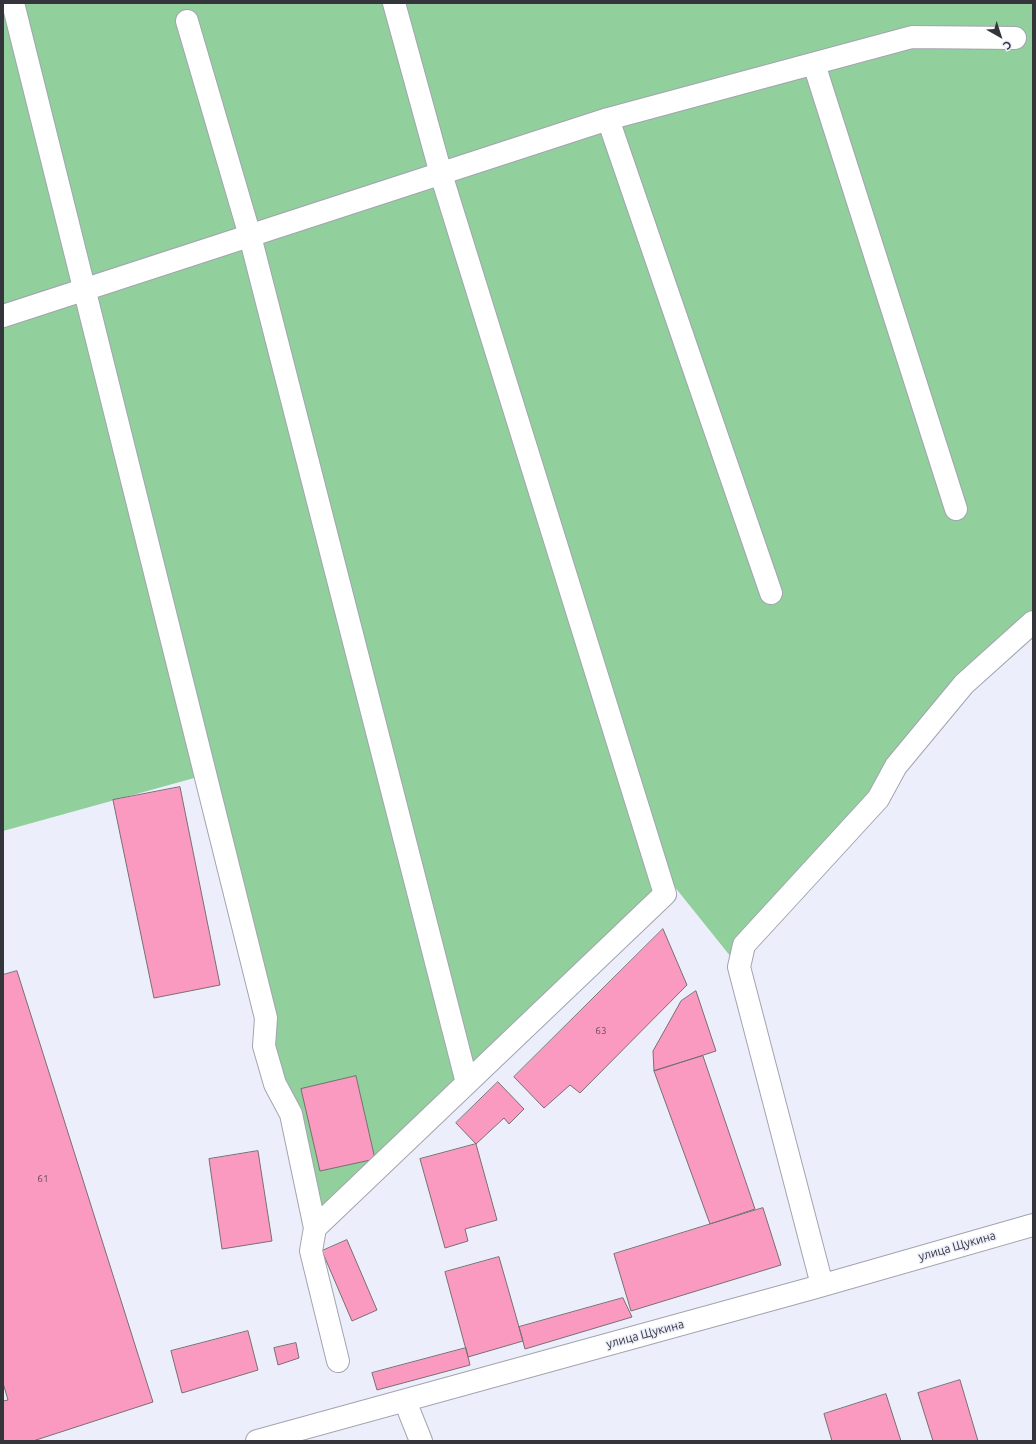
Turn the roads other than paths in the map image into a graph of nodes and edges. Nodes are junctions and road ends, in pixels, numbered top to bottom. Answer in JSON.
{"nodes":[{"id":1,"x":13,"y":3,"type":"edge"},
{"id":2,"x":394,"y":3,"type":"edge"},
{"id":3,"x":187,"y":21,"type":"dead end"},
{"id":4,"x":1015,"y":38,"type":"dead end"},
{"id":5,"x":814,"y":64,"type":"junction"},
{"id":6,"x":608,"y":119,"type":"junction"},
{"id":7,"x":441,"y":174,"type":"junction"},
{"id":8,"x":250,"y":236,"type":"junction"},
{"id":9,"x":85,"y":289,"type":"junction"},
{"id":10,"x":3,"y":316,"type":"edge"},
{"id":11,"x":956,"y":509,"type":"dead end"},
{"id":12,"x":770,"y":593,"type":"dead end"},
{"id":13,"x":1033,"y":622,"type":"edge"},
{"id":14,"x":467,"y":1083,"type":"junction"},
{"id":15,"x":1033,"y":1224,"type":"edge"},
{"id":16,"x":315,"y":1228,"type":"junction"},
{"id":17,"x":822,"y":1285,"type":"junction"},
{"id":18,"x":338,"y":1361,"type":"dead end"},
{"id":19,"x":405,"y":1401,"type":"junction"},
{"id":20,"x":257,"y":1441,"type":"edge"},
{"id":21,"x":421,"y":1441,"type":"edge"}],
"edges":[{"from":1,"to":9,"type":"street"},
{"from":2,"to":7,"type":"street"},
{"from":3,"to":8,"type":"street"},
{"from":4,"to":5,"type":"street"},
{"from":5,"to":6,"type":"street"},
{"from":5,"to":11,"type":"street"},
{"from":6,"to":7,"type":"street"},
{"from":6,"to":12,"type":"street"},
{"from":7,"to":8,"type":"street"},
{"from":7,"to":14,"type":"street"},
{"from":8,"to":9,"type":"street"},
{"from":8,"to":14,"type":"street"},
{"from":9,"to":10,"type":"street"},
{"from":9,"to":16,"type":"street"},
{"from":13,"to":17,"type":"street"},
{"from":14,"to":16,"type":"street"},
{"from":15,"to":17,"type":"street","name":"улица Щукина"},
{"from":16,"to":18,"type":"street"},
{"from":17,"to":19,"type":"street","name":"улица Щукина"},
{"from":19,"to":20,"type":"street","name":"улица Щукина"},
{"from":19,"to":21,"type":"street"}]}
